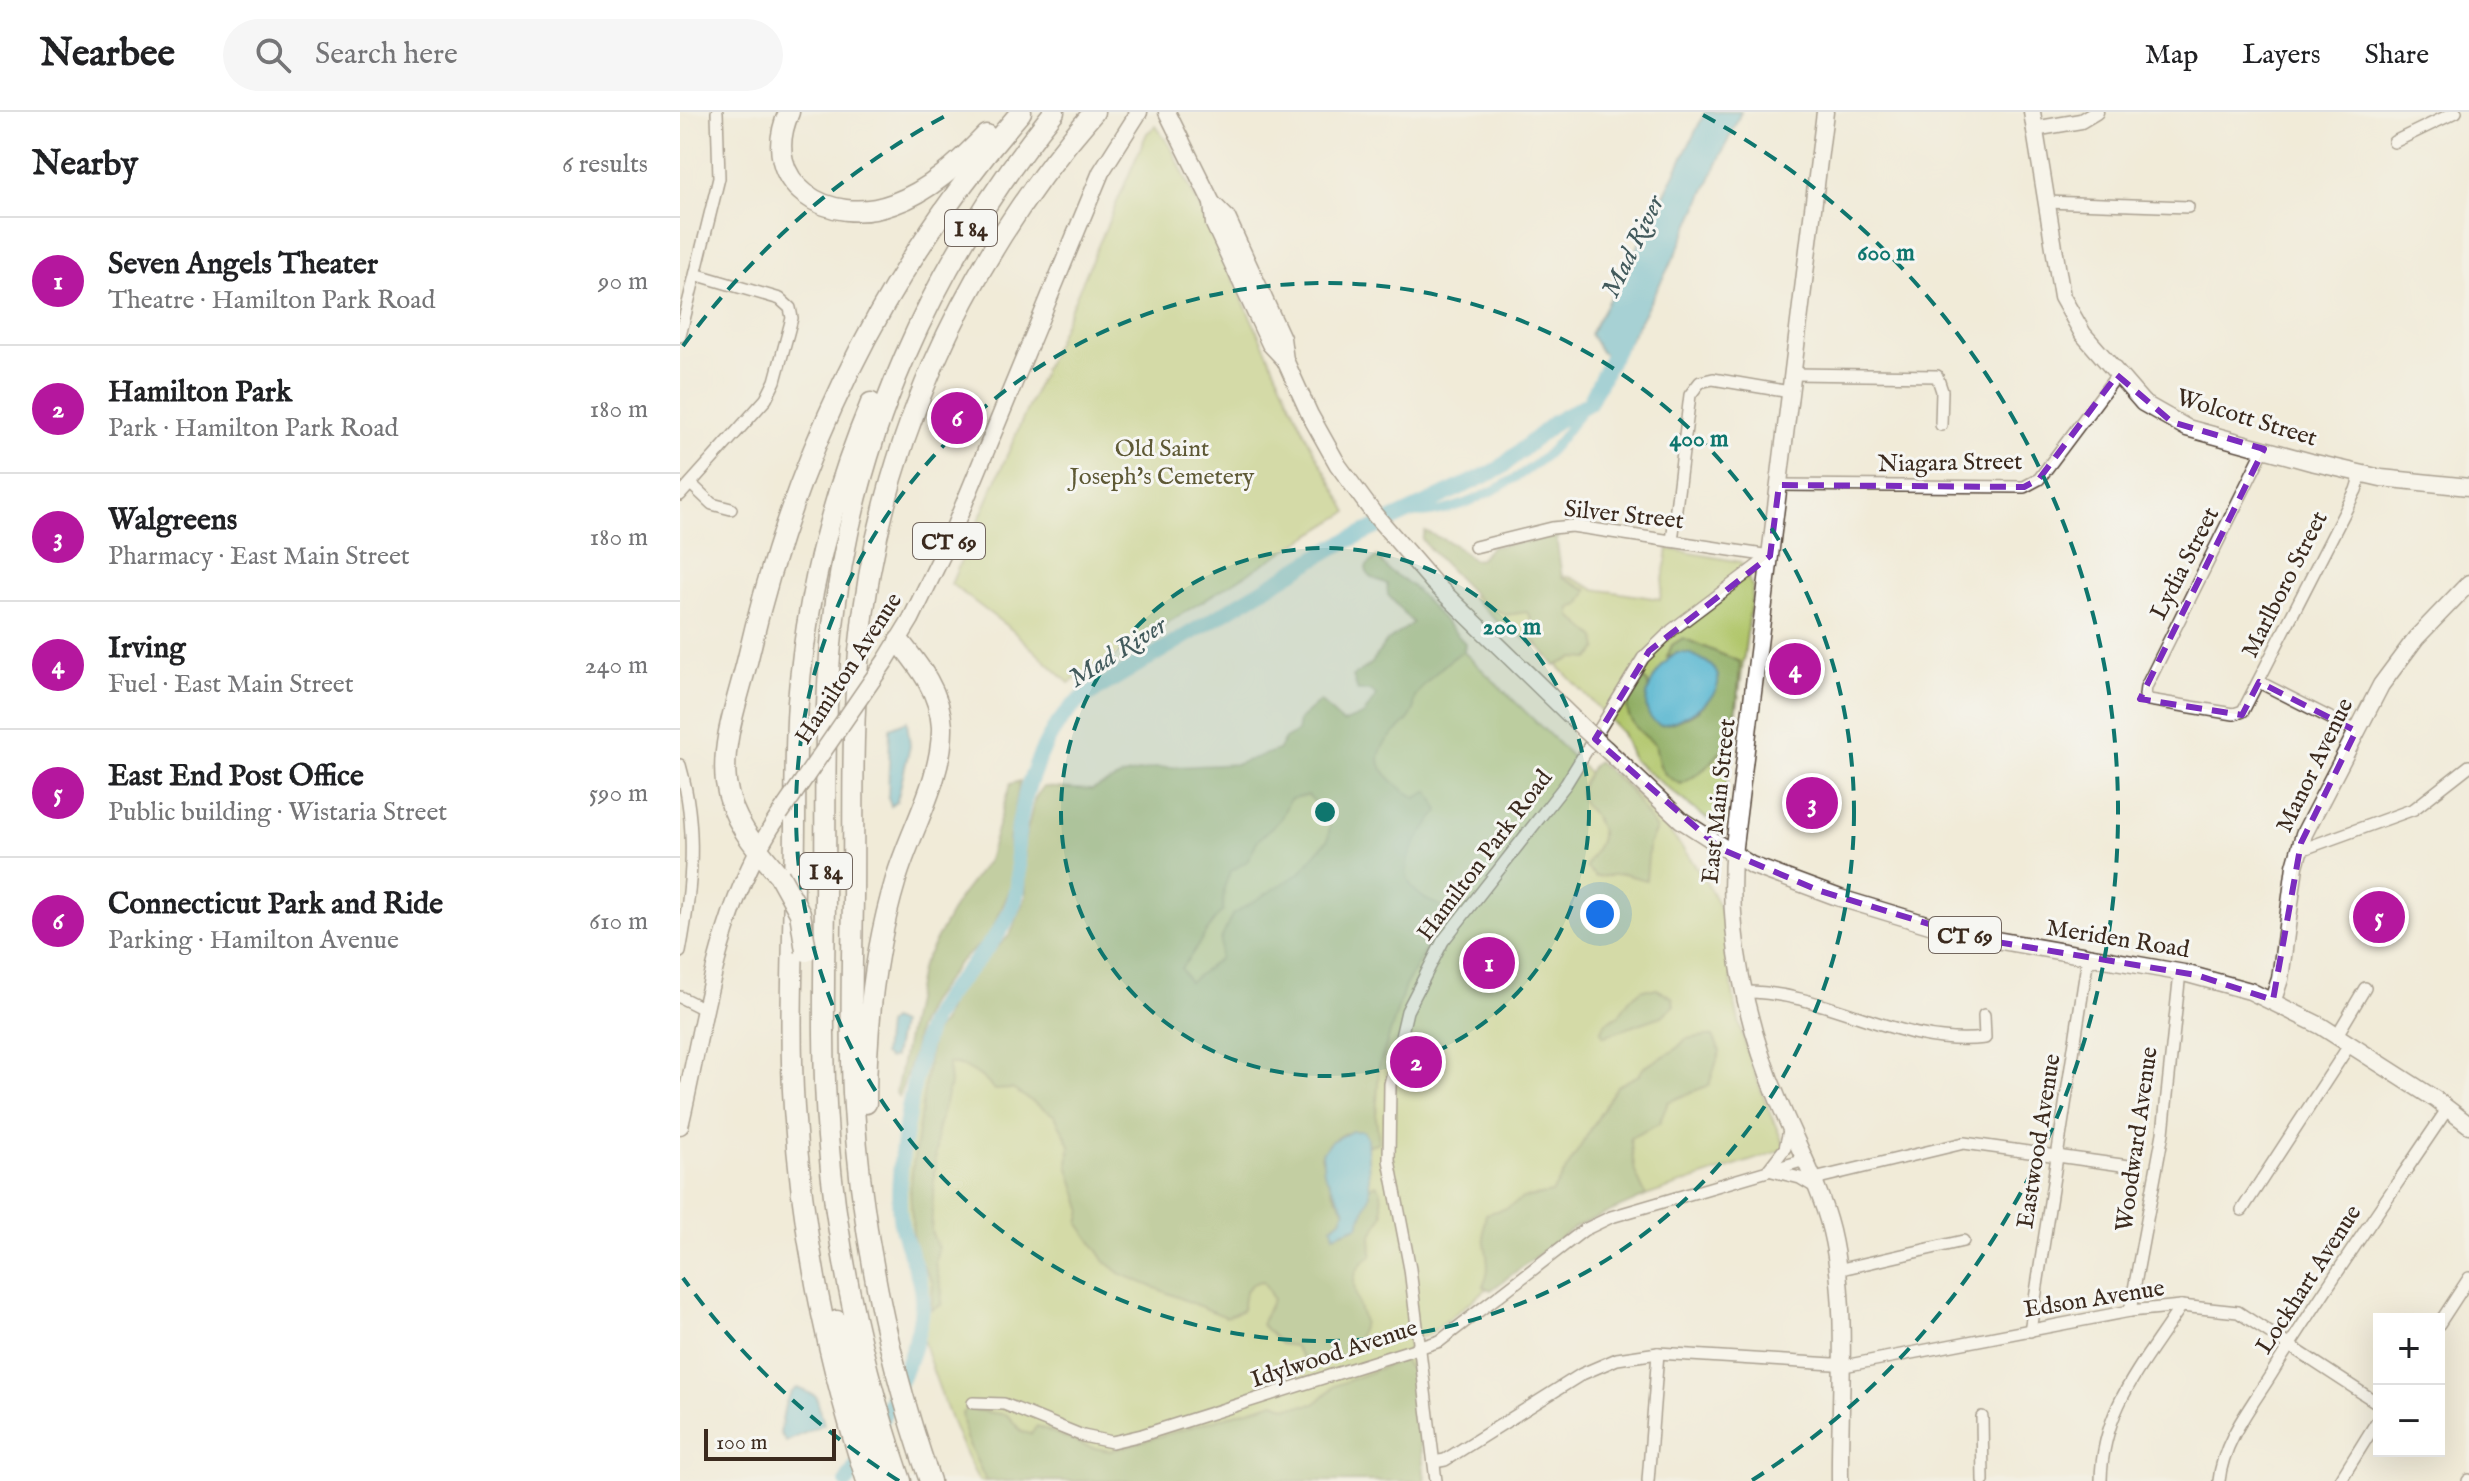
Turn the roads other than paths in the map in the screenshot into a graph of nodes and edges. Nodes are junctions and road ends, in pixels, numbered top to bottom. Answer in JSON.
{"nodes":[{"id":1,"x":717,"y":112,"type":"edge"},
{"id":2,"x":789,"y":112,"type":"edge"},
{"id":3,"x":1007,"y":112,"type":"edge"},
{"id":4,"x":1021,"y":112,"type":"edge"},
{"id":5,"x":1054,"y":112,"type":"edge"},
{"id":6,"x":1094,"y":112,"type":"edge"},
{"id":7,"x":1139,"y":112,"type":"edge"},
{"id":8,"x":1167,"y":112,"type":"edge"},
{"id":9,"x":1181,"y":112,"type":"edge"},
{"id":10,"x":1825,"y":112,"type":"edge"},
{"id":11,"x":2032,"y":112,"type":"edge"},
{"id":12,"x":2096,"y":112,"type":"edge"},
{"id":13,"x":2456,"y":112,"type":"edge"},
{"id":14,"x":2034,"y":129,"type":"junction"},
{"id":15,"x":1180,"y":137,"type":"junction"},
{"id":16,"x":2394,"y":142,"type":"dead end"},
{"id":17,"x":2046,"y":202,"type":"junction"},
{"id":18,"x":2188,"y":207,"type":"dead end"},
{"id":19,"x":698,"y":275,"type":"junction"},
{"id":20,"x":680,"y":336,"type":"edge"},
{"id":21,"x":905,"y":355,"type":"junction"},
{"id":22,"x":1793,"y":374,"type":"junction"},
{"id":23,"x":2117,"y":375,"type":"junction"},
{"id":24,"x":1790,"y":392,"type":"junction"},
{"id":25,"x":1941,"y":425,"type":"dead end"},
{"id":26,"x":2264,"y":449,"type":"junction"},
{"id":27,"x":2361,"y":474,"type":"junction"},
{"id":28,"x":691,"y":484,"type":"junction"},
{"id":29,"x":1779,"y":485,"type":"junction"},
{"id":30,"x":2469,"y":487,"type":"edge"},
{"id":31,"x":680,"y":495,"type":"edge"},
{"id":32,"x":731,"y":509,"type":"dead end"},
{"id":33,"x":1672,"y":541,"type":"junction"},
{"id":34,"x":1475,"y":547,"type":"dead end"},
{"id":35,"x":1770,"y":556,"type":"junction"},
{"id":36,"x":2469,"y":583,"type":"edge"},
{"id":37,"x":899,"y":641,"type":"junction"},
{"id":38,"x":2259,"y":682,"type":"junction"},
{"id":39,"x":2241,"y":712,"type":"joint"},
{"id":40,"x":2356,"y":731,"type":"junction"},
{"id":41,"x":680,"y":765,"type":"edge"},
{"id":42,"x":2469,"y":766,"type":"edge"},
{"id":43,"x":756,"y":850,"type":"junction"},
{"id":44,"x":2298,"y":851,"type":"junction"},
{"id":45,"x":1733,"y":856,"type":"junction"},
{"id":46,"x":680,"y":952,"type":"edge"},
{"id":47,"x":2088,"y":957,"type":"junction"},
{"id":48,"x":2180,"y":972,"type":"junction"},
{"id":49,"x":2365,"y":988,"type":"dead end"},
{"id":50,"x":1744,"y":992,"type":"junction"},
{"id":51,"x":680,"y":997,"type":"edge"},
{"id":52,"x":2273,"y":1000,"type":"junction"},
{"id":53,"x":706,"y":1010,"type":"junction"},
{"id":54,"x":1984,"y":1015,"type":"dead end"},
{"id":55,"x":2344,"y":1040,"type":"junction"},
{"id":56,"x":2448,"y":1108,"type":"junction"},
{"id":57,"x":2469,"y":1125,"type":"edge"},
{"id":58,"x":680,"y":1126,"type":"edge"},
{"id":59,"x":1790,"y":1126,"type":"junction"},
{"id":60,"x":2057,"y":1157,"type":"junction"},
{"id":61,"x":1805,"y":1160,"type":"junction"},
{"id":62,"x":2136,"y":1167,"type":"dead end"},
{"id":63,"x":1768,"y":1170,"type":"junction"},
{"id":64,"x":1816,"y":1184,"type":"junction"},
{"id":65,"x":2242,"y":1210,"type":"dead end"},
{"id":66,"x":864,"y":1214,"type":"junction"},
{"id":67,"x":1963,"y":1241,"type":"dead end"},
{"id":68,"x":1837,"y":1270,"type":"junction"},
{"id":69,"x":2469,"y":1278,"type":"edge"},
{"id":70,"x":2181,"y":1306,"type":"junction"},
{"id":71,"x":2130,"y":1311,"type":"junction"},
{"id":72,"x":2445,"y":1315,"type":"edge"},
{"id":73,"x":2030,"y":1331,"type":"junction"},
{"id":74,"x":2290,"y":1344,"type":"junction"},
{"id":75,"x":1420,"y":1348,"type":"junction"},
{"id":76,"x":1658,"y":1353,"type":"junction"},
{"id":77,"x":1839,"y":1365,"type":"junction"},
{"id":78,"x":2373,"y":1400,"type":"edge"},
{"id":79,"x":973,"y":1403,"type":"dead end"},
{"id":80,"x":1982,"y":1417,"type":"dead end"},
{"id":81,"x":2373,"y":1428,"type":"edge"},
{"id":82,"x":1434,"y":1462,"type":"junction"},
{"id":83,"x":884,"y":1479,"type":"edge"},
{"id":84,"x":930,"y":1481,"type":"edge"},
{"id":85,"x":1436,"y":1481,"type":"edge"},
{"id":86,"x":1648,"y":1481,"type":"edge"},
{"id":87,"x":1840,"y":1481,"type":"edge"},
{"id":88,"x":1983,"y":1481,"type":"edge"},
{"id":89,"x":2101,"y":1481,"type":"edge"},
{"id":90,"x":2219,"y":1481,"type":"edge"},
{"id":91,"x":2340,"y":1481,"type":"edge"}],
"edges":[{"from":1,"to":19,"type":"street"},
{"from":2,"to":3,"type":"highway"},
{"from":4,"to":43,"type":"highway"},
{"from":5,"to":21,"type":"highway","number":"I 84"},
{"from":6,"to":66,"type":"highway","number":"I 84"},
{"from":7,"to":37,"type":"main road","name":"Hamilton Avenue","number":"CT 69"},
{"from":8,"to":15,"type":"main road","number":"CT 69"},
{"from":9,"to":15,"type":"main road"},
{"from":10,"to":22,"type":"main road","name":"East Main Street"},
{"from":11,"to":14,"type":"main road","name":"Wolcott Street"},
{"from":12,"to":14,"type":"street"},
{"from":13,"to":16,"type":"street"},
{"from":14,"to":17,"type":"main road","name":"Wolcott Street"},
{"from":15,"to":45,"type":"main road","number":"CT 69","bridge":true},
{"from":17,"to":18,"type":"street"},
{"from":17,"to":23,"type":"main road","name":"Wolcott Street"},
{"from":19,"to":20,"type":"street"},
{"from":19,"to":28,"type":"street"},
{"from":21,"to":83,"type":"highway","number":"I 84"},
{"from":21,"to":83,"type":"highway"},
{"from":22,"to":24,"type":"main road","name":"East Main Street"},
{"from":22,"to":25,"type":"street"},
{"from":23,"to":26,"type":"main road","name":"Wolcott Street"},
{"from":23,"to":29,"type":"street","name":"Niagara Street"},
{"from":24,"to":29,"type":"main road","name":"East Main Street"},
{"from":24,"to":33,"type":"street"},
{"from":26,"to":27,"type":"main road","name":"Wolcott Street"},
{"from":26,"to":39,"type":"street","name":"Lydia Street"},
{"from":27,"to":30,"type":"main road","name":"Wolcott Street"},
{"from":27,"to":38,"type":"street","name":"Marlboro Street"},
{"from":28,"to":31,"type":"street"},
{"from":28,"to":32,"type":"street"},
{"from":29,"to":35,"type":"main road","name":"East Main Street"},
{"from":33,"to":34,"type":"street","name":"Silver Street"},
{"from":33,"to":35,"type":"street","name":"Silver Street"},
{"from":35,"to":45,"type":"main road","name":"East Main Street"},
{"from":35,"to":75,"type":"street","name":"Hamilton Park Road"},
{"from":36,"to":40,"type":"main road","name":"Manor Avenue"},
{"from":37,"to":43,"type":"main road","name":"Hamilton Avenue","number":"CT 69","bridge":true},
{"from":37,"to":66,"type":"highway"},
{"from":38,"to":39,"type":"street","name":"Marlboro Street"},
{"from":38,"to":40,"type":"street"},
{"from":40,"to":44,"type":"main road","name":"Manor Avenue"},
{"from":41,"to":46,"type":"street"},
{"from":42,"to":44,"type":"street"},
{"from":43,"to":53,"type":"main road","name":"Hamilton Avenue","number":"CT 69"},
{"from":43,"to":83,"type":"highway","bridge":true},
{"from":44,"to":52,"type":"main road","name":"Manor Avenue"},
{"from":45,"to":47,"type":"main road","name":"Meriden Road","number":"CT 69"},
{"from":45,"to":50,"type":"main road","name":"East Main Street"},
{"from":47,"to":48,"type":"main road","name":"Meriden Road","number":"CT 69"},
{"from":47,"to":60,"type":"street","name":"Eastwood Avenue"},
{"from":48,"to":52,"type":"main road","name":"Meriden Road","number":"CT 69"},
{"from":48,"to":71,"type":"street","name":"Woodward Avenue"},
{"from":49,"to":55,"type":"street"},
{"from":50,"to":54,"type":"street"},
{"from":50,"to":59,"type":"main road","name":"East Main Street"},
{"from":51,"to":53,"type":"street"},
{"from":52,"to":55,"type":"main road","name":"Meriden Road","number":"CT 69"},
{"from":53,"to":58,"type":"main road","name":"Hamilton Avenue","number":"CT 69"},
{"from":55,"to":56,"type":"main road","name":"Meriden Road","number":"CT 69"},
{"from":55,"to":65,"type":"street"},
{"from":56,"to":57,"type":"main road","name":"Meriden Road","number":"CT 69"},
{"from":56,"to":74,"type":"street","name":"Lockhart Avenue"},
{"from":59,"to":61,"type":"main road","name":"East Main Street"},
{"from":59,"to":63,"type":"street"},
{"from":60,"to":62,"type":"street"},
{"from":60,"to":64,"type":"street"},
{"from":60,"to":73,"type":"street","name":"Eastwood Avenue"},
{"from":61,"to":63,"type":"street","name":"Idylwood Avenue"},
{"from":61,"to":64,"type":"main road","name":"East Main Street"},
{"from":63,"to":64,"type":"street"},
{"from":63,"to":75,"type":"street","name":"Idylwood Avenue"},
{"from":64,"to":68,"type":"main road","name":"East Main Street"},
{"from":66,"to":84,"type":"highway","number":"I 84"},
{"from":67,"to":68,"type":"street"},
{"from":68,"to":77,"type":"main road","name":"East Main Street"},
{"from":69,"to":72,"type":"street"},
{"from":70,"to":71,"type":"street","name":"Edson Avenue"},
{"from":70,"to":74,"type":"street","name":"Edson Avenue"},
{"from":70,"to":89,"type":"street"},
{"from":71,"to":73,"type":"street","name":"Edson Avenue"},
{"from":73,"to":77,"type":"street","name":"Edson Avenue"},
{"from":74,"to":78,"type":"street","name":"Edson Avenue"},
{"from":74,"to":90,"type":"street","name":"Lockhart Avenue"},
{"from":75,"to":79,"type":"street","name":"Idylwood Avenue"},
{"from":75,"to":82,"type":"street","name":"Hamilton Park Road"},
{"from":76,"to":77,"type":"street","name":"Edson Avenue"},
{"from":76,"to":82,"type":"street","name":"Edson Avenue"},
{"from":76,"to":86,"type":"street"},
{"from":77,"to":87,"type":"main road","name":"East Main Street"},
{"from":80,"to":88,"type":"street"},
{"from":81,"to":91,"type":"street"},
{"from":82,"to":85,"type":"street","name":"Hamilton Park Road"}]}
